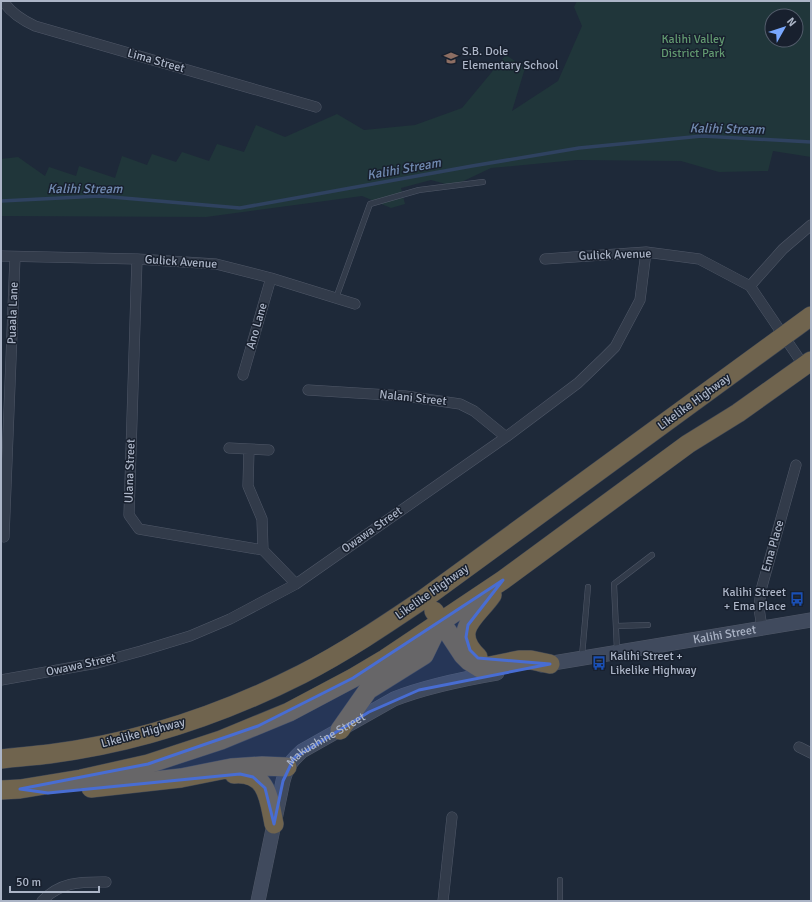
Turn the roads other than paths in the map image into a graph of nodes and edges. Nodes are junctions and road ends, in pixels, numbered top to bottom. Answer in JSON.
{"nodes":[{"id":1,"x":3,"y":1,"type":"edge"},
{"id":2,"x":316,"y":107,"type":"dead end"},
{"id":3,"x":483,"y":182,"type":"dead end"},
{"id":4,"x":811,"y":225,"type":"edge"},
{"id":5,"x":646,"y":252,"type":"junction"},
{"id":6,"x":1,"y":256,"type":"edge"},
{"id":7,"x":15,"y":257,"type":"junction"},
{"id":8,"x":137,"y":259,"type":"junction"},
{"id":9,"x":545,"y":259,"type":"dead end"},
{"id":10,"x":272,"y":278,"type":"junction"},
{"id":11,"x":750,"y":286,"type":"junction"},
{"id":12,"x":336,"y":298,"type":"junction"},
{"id":13,"x":355,"y":304,"type":"dead end"},
{"id":14,"x":811,"y":316,"type":"edge"},
{"id":15,"x":784,"y":336,"type":"junction"},
{"id":16,"x":808,"y":363,"type":"edge"},
{"id":17,"x":243,"y":375,"type":"dead end"},
{"id":18,"x":308,"y":390,"type":"dead end"},
{"id":19,"x":506,"y":436,"type":"junction"},
{"id":20,"x":228,"y":448,"type":"dead end"},
{"id":21,"x":249,"y":449,"type":"junction"},
{"id":22,"x":269,"y":450,"type":"dead end"},
{"id":23,"x":796,"y":465,"type":"dead end"},
{"id":24,"x":4,"y":537,"type":"dead end"},
{"id":25,"x":263,"y":550,"type":"junction"},
{"id":26,"x":652,"y":554,"type":"dead end"},
{"id":27,"x":502,"y":580,"type":"junction"},
{"id":28,"x":296,"y":584,"type":"junction"},
{"id":29,"x":588,"y":587,"type":"dead end"},
{"id":30,"x":425,"y":598,"type":"junction"},
{"id":31,"x":441,"y":620,"type":"junction"},
{"id":32,"x":811,"y":620,"type":"edge"},
{"id":33,"x":648,"y":625,"type":"dead end"},
{"id":34,"x":616,"y":626,"type":"junction"},
{"id":35,"x":762,"y":628,"type":"junction"},
{"id":36,"x":616,"y":653,"type":"junction"},
{"id":37,"x":582,"y":659,"type":"junction"},
{"id":38,"x":519,"y":660,"type":"junction"},
{"id":39,"x":550,"y":664,"type":"junction"},
{"id":40,"x":497,"y":673,"type":"joint"},
{"id":41,"x":1,"y":680,"type":"edge"},
{"id":42,"x":340,"y":730,"type":"junction"},
{"id":43,"x":799,"y":747,"type":"dead end"},
{"id":44,"x":811,"y":753,"type":"edge"},
{"id":45,"x":1,"y":759,"type":"edge"},
{"id":46,"x":287,"y":767,"type":"junction"},
{"id":47,"x":181,"y":778,"type":"junction"},
{"id":48,"x":20,"y":789,"type":"junction"},
{"id":49,"x":1,"y":790,"type":"edge"},
{"id":50,"x":452,"y":817,"type":"dead end"},
{"id":51,"x":274,"y":824,"type":"junction"},
{"id":52,"x":560,"y":880,"type":"dead end"},
{"id":53,"x":106,"y":882,"type":"dead end"},
{"id":54,"x":261,"y":900,"type":"edge"},
{"id":55,"x":42,"y":901,"type":"edge"},
{"id":56,"x":443,"y":901,"type":"edge"},
{"id":57,"x":560,"y":901,"type":"edge"}],
"edges":[{"from":1,"to":2,"type":"street","name":"Lima Street"},
{"from":3,"to":12,"type":"lane"},
{"from":4,"to":11,"type":"street"},
{"from":5,"to":9,"type":"street","name":"Gulick Avenue"},
{"from":5,"to":11,"type":"street","name":"Gulick Avenue"},
{"from":5,"to":19,"type":"street","name":"Owawa Street"},
{"from":6,"to":7,"type":"street","name":"Gulick Avenue"},
{"from":7,"to":8,"type":"street","name":"Gulick Avenue"},
{"from":7,"to":24,"type":"street","name":"Puaala Lane"},
{"from":8,"to":10,"type":"street","name":"Gulick Avenue"},
{"from":8,"to":25,"type":"street","name":"Ulana Street"},
{"from":10,"to":12,"type":"street","name":"Gulick Avenue"},
{"from":10,"to":17,"type":"street","name":"Ano Lane"},
{"from":11,"to":15,"type":"street","name":"Gulick Avenue"},
{"from":12,"to":13,"type":"street","name":"Gulick Avenue"},
{"from":14,"to":15,"type":"highway","name":"Likelike Highway"},
{"from":15,"to":16,"type":"street","name":"Gulick Avenue"},
{"from":15,"to":30,"type":"highway","name":"Likelike Highway"},
{"from":16,"to":27,"type":"highway"},
{"from":18,"to":19,"type":"street","name":"Nalani Street"},
{"from":19,"to":28,"type":"street","name":"Owawa Street"},
{"from":20,"to":21,"type":"street"},
{"from":21,"to":22,"type":"street"},
{"from":21,"to":25,"type":"street"},
{"from":23,"to":35,"type":"street","name":"Ema Place"},
{"from":25,"to":28,"type":"street"},
{"from":26,"to":34,"type":"lane"},
{"from":27,"to":31,"type":"highway"},
{"from":27,"to":38,"type":"highway"},
{"from":28,"to":41,"type":"street","name":"Owawa Street"},
{"from":29,"to":37,"type":"lane"},
{"from":30,"to":31,"type":"highway"},
{"from":30,"to":45,"type":"highway","name":"Likelike Highway"},
{"from":31,"to":38,"type":"highway"},
{"from":31,"to":42,"type":"highway"},
{"from":31,"to":48,"type":"highway"},
{"from":32,"to":35,"type":"street","name":"Kalihi Street"},
{"from":33,"to":34,"type":"lane"},
{"from":34,"to":36,"type":"lane"},
{"from":35,"to":36,"type":"street","name":"Kalihi Street"},
{"from":36,"to":37,"type":"street","name":"Kalihi Street"},
{"from":37,"to":39,"type":"street","name":"Kalihi Street"},
{"from":38,"to":39,"type":"highway"},
{"from":39,"to":40,"type":"street","name":"Kalihi Street"},
{"from":40,"to":42,"type":"street","name":"Makuahine Street"},
{"from":42,"to":46,"type":"street","name":"Makuahine Street"},
{"from":43,"to":44,"type":"street"},
{"from":46,"to":47,"type":"highway"},
{"from":46,"to":51,"type":"street","name":"Makuahine Street"},
{"from":47,"to":48,"type":"highway"},
{"from":47,"to":51,"type":"highway"},
{"from":48,"to":49,"type":"highway"},
{"from":50,"to":56,"type":"street"},
{"from":51,"to":54,"type":"street","name":"Makuahine Street"},
{"from":52,"to":57,"type":"lane"},
{"from":53,"to":55,"type":"street"}]}
